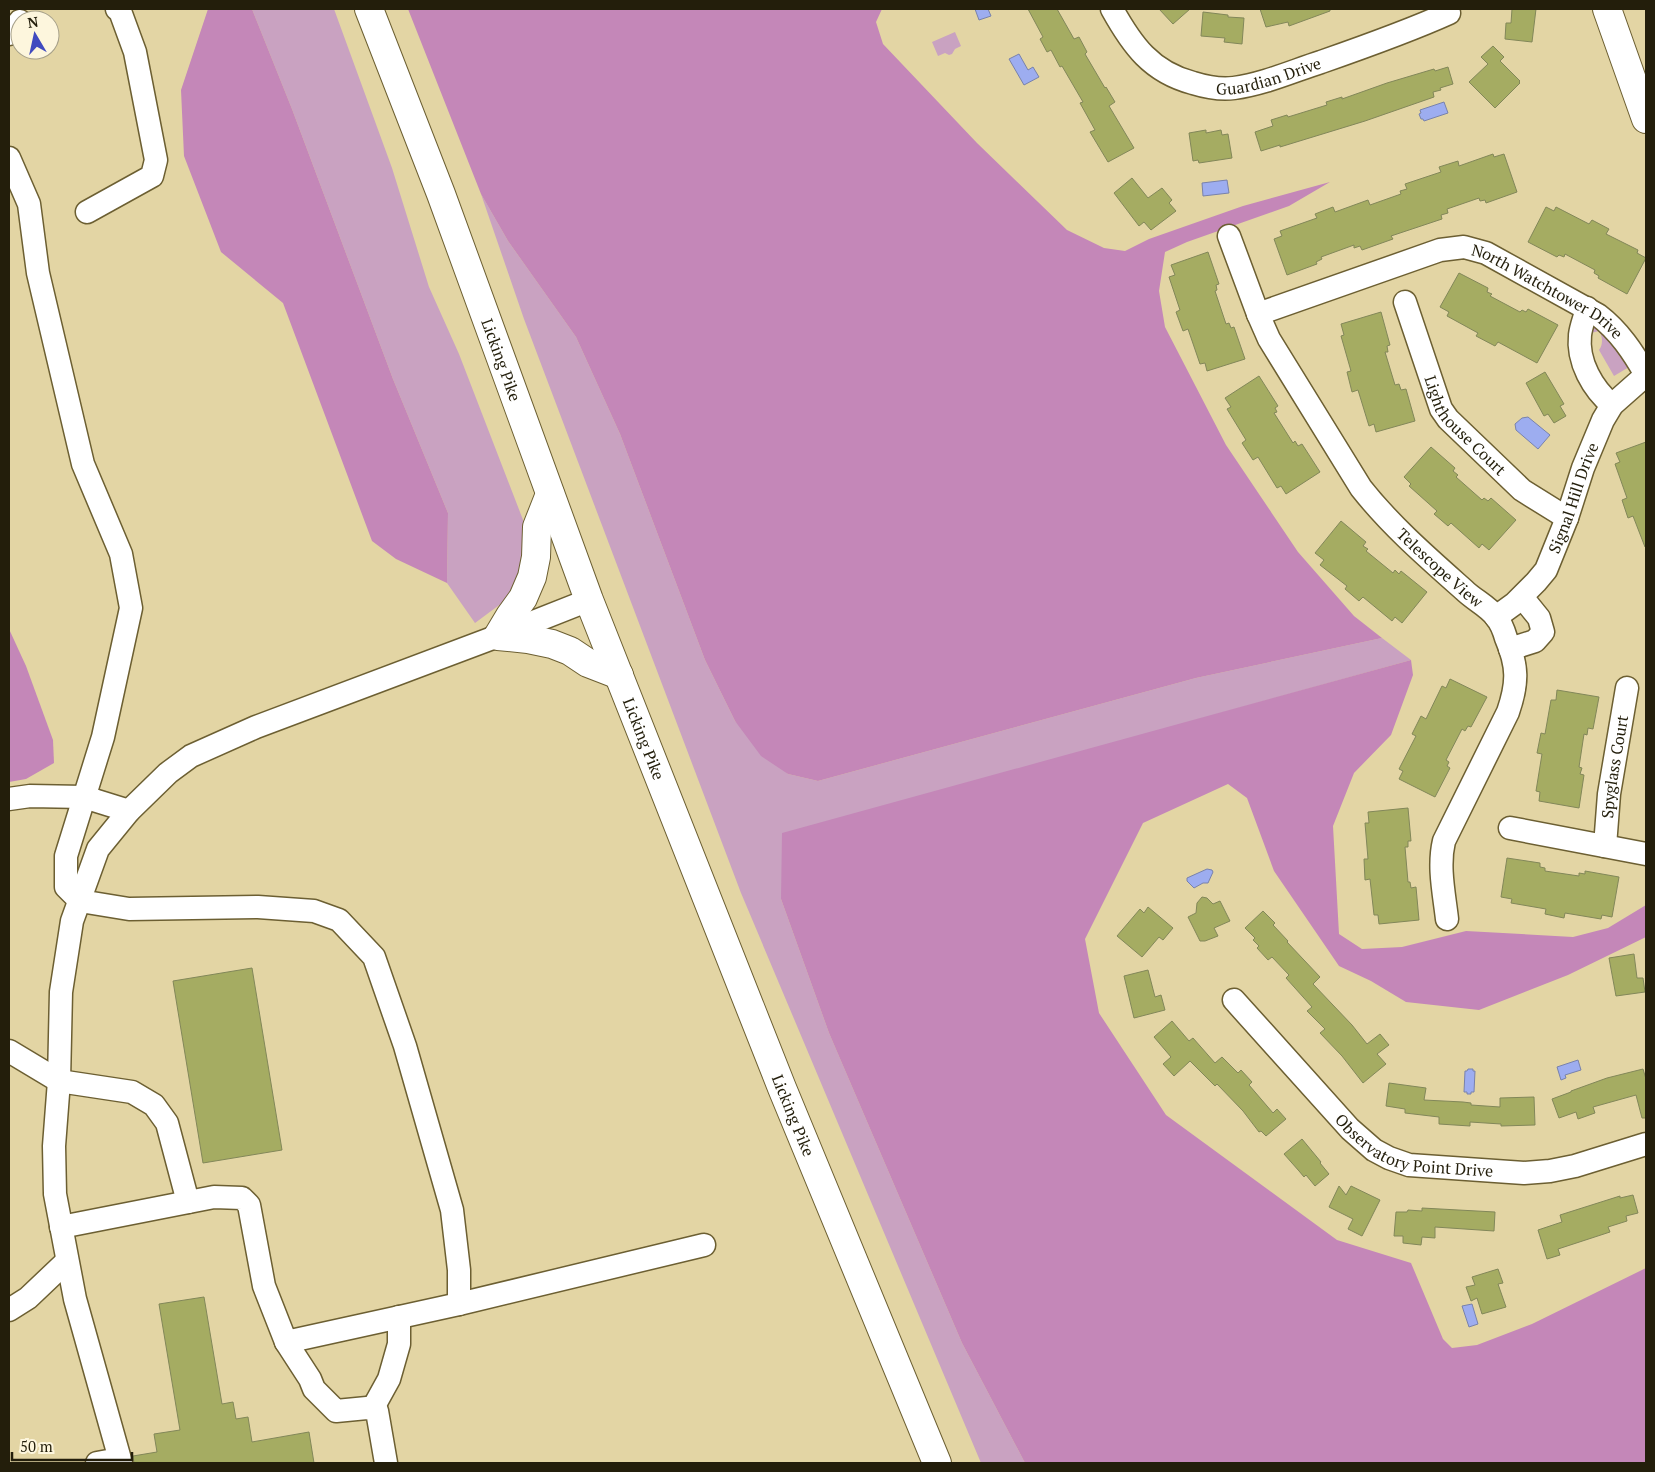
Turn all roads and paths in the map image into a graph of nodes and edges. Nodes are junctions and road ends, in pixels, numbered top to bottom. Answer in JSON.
{"nodes":[{"id":1,"x":369,"y":9,"type":"edge"},
{"id":2,"x":1112,"y":9,"type":"edge"},
{"id":3,"x":1607,"y":9,"type":"edge"},
{"id":4,"x":120,"y":10,"type":"edge"},
{"id":5,"x":1448,"y":13,"type":"dead end"},
{"id":6,"x":1646,"y":119,"type":"edge"},
{"id":7,"x":9,"y":158,"type":"edge"},
{"id":8,"x":87,"y":212,"type":"dead end"},
{"id":9,"x":1229,"y":236,"type":"dead end"},
{"id":10,"x":1405,"y":302,"type":"dead end"},
{"id":11,"x":1587,"y":308,"type":"junction"},
{"id":12,"x":1258,"y":314,"type":"junction"},
{"id":13,"x":1646,"y":375,"type":"edge"},
{"id":14,"x":1612,"y":405,"type":"junction"},
{"id":15,"x":550,"y":494,"type":"junction"},
{"id":16,"x":1567,"y":518,"type":"junction"},
{"id":17,"x":1522,"y":596,"type":"junction"},
{"id":18,"x":589,"y":600,"type":"junction"},
{"id":19,"x":1496,"y":617,"type":"junction"},
{"id":20,"x":498,"y":636,"type":"junction"},
{"id":21,"x":1510,"y":649,"type":"junction"},
{"id":22,"x":619,"y":675,"type":"junction"},
{"id":23,"x":1626,"y":688,"type":"dead end"},
{"id":24,"x":84,"y":797,"type":"junction"},
{"id":25,"x":9,"y":799,"type":"edge"},
{"id":26,"x":129,"y":811,"type":"junction"},
{"id":27,"x":1510,"y":828,"type":"dead end"},
{"id":28,"x":1605,"y":846,"type":"junction"},
{"id":29,"x":1646,"y":854,"type":"edge"},
{"id":30,"x":80,"y":901,"type":"junction"},
{"id":31,"x":1447,"y":919,"type":"dead end"},
{"id":32,"x":1234,"y":1000,"type":"dead end"},
{"id":33,"x":9,"y":1051,"type":"edge"},
{"id":34,"x":58,"y":1081,"type":"junction"},
{"id":35,"x":1646,"y":1144,"type":"edge"},
{"id":36,"x":188,"y":1202,"type":"junction"},
{"id":37,"x":61,"y":1227,"type":"junction"},
{"id":38,"x":704,"y":1245,"type":"dead end"},
{"id":39,"x":67,"y":1261,"type":"junction"},
{"id":40,"x":459,"y":1304,"type":"junction"},
{"id":41,"x":9,"y":1310,"type":"edge"},
{"id":42,"x":399,"y":1317,"type":"junction"},
{"id":43,"x":286,"y":1342,"type":"junction"},
{"id":44,"x":373,"y":1408,"type":"junction"},
{"id":45,"x":120,"y":1461,"type":"edge"},
{"id":46,"x":97,"y":1463,"type":"edge"},
{"id":47,"x":386,"y":1463,"type":"edge"},
{"id":48,"x":936,"y":1463,"type":"edge"}],
"edges":[{"from":1,"to":15,"type":"main road","name":"Licking Pike"},
{"from":2,"to":5,"type":"street","name":"Guardian Drive"},
{"from":3,"to":6,"type":"main road"},
{"from":4,"to":8,"type":"street"},
{"from":7,"to":24,"type":"street"},
{"from":9,"to":12,"type":"street","name":"Telescope View"},
{"from":10,"to":16,"type":"street","name":"Lighthouse Court"},
{"from":11,"to":12,"type":"street","name":"North Watchtower Drive"},
{"from":11,"to":13,"type":"street","name":"North Watchtower Drive"},
{"from":11,"to":14,"type":"street"},
{"from":12,"to":19,"type":"street","name":"Telescope View"},
{"from":13,"to":14,"type":"street","name":"Signal Hill Drive"},
{"from":14,"to":16,"type":"street","name":"Signal Hill Drive"},
{"from":15,"to":18,"type":"main road","name":"Licking Pike"},
{"from":15,"to":20,"type":"main road"},
{"from":16,"to":17,"type":"street","name":"Signal Hill Drive"},
{"from":17,"to":19,"type":"street","name":"Signal Hill Drive"},
{"from":17,"to":21,"type":"street"},
{"from":18,"to":20,"type":"street"},
{"from":18,"to":22,"type":"main road","name":"Licking Pike"},
{"from":19,"to":21,"type":"street","name":"Telescope View"},
{"from":20,"to":22,"type":"main road"},
{"from":20,"to":26,"type":"street"},
{"from":21,"to":31,"type":"street","name":"Telescope View"},
{"from":22,"to":48,"type":"main road","name":"Licking Pike"},
{"from":23,"to":28,"type":"street","name":"Spyglass Court"},
{"from":24,"to":25,"type":"street"},
{"from":24,"to":26,"type":"street"},
{"from":24,"to":30,"type":"street"},
{"from":26,"to":30,"type":"street"},
{"from":27,"to":28,"type":"street"},
{"from":28,"to":29,"type":"street"},
{"from":30,"to":34,"type":"street"},
{"from":30,"to":40,"type":"street"},
{"from":32,"to":35,"type":"street","name":"Observatory Point Drive"},
{"from":33,"to":34,"type":"street"},
{"from":34,"to":36,"type":"street"},
{"from":34,"to":37,"type":"street"},
{"from":36,"to":37,"type":"street"},
{"from":36,"to":43,"type":"street"},
{"from":37,"to":39,"type":"street"},
{"from":38,"to":40,"type":"street"},
{"from":39,"to":41,"type":"street"},
{"from":39,"to":45,"type":"street"},
{"from":40,"to":42,"type":"street"},
{"from":42,"to":43,"type":"street"},
{"from":42,"to":44,"type":"street"},
{"from":43,"to":44,"type":"street"},
{"from":44,"to":47,"type":"street"},
{"from":45,"to":46,"type":"street"}]}
